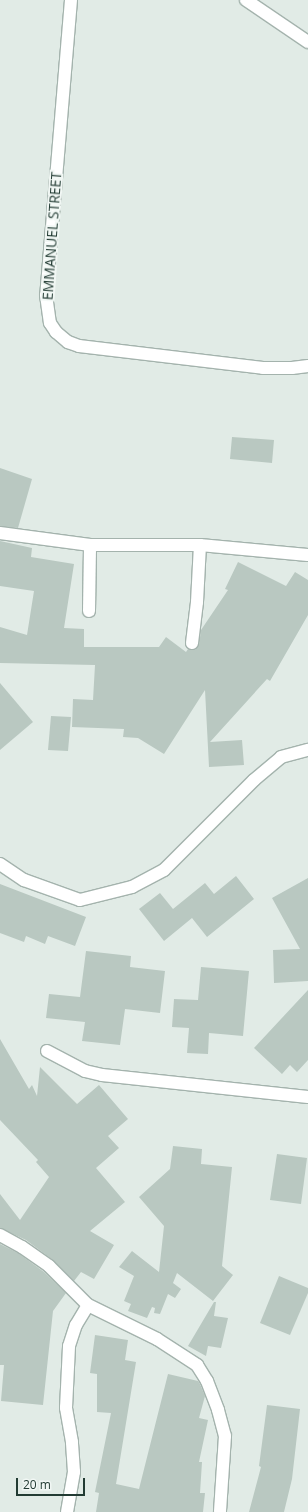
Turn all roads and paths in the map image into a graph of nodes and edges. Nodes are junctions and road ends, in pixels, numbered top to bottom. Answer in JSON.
{"nodes":[{"id":1,"x":71,"y":0,"type":"edge"},
{"id":2,"x":246,"y":0,"type":"edge"},
{"id":3,"x":308,"y":42,"type":"edge"},
{"id":4,"x":308,"y":366,"type":"edge"},
{"id":5,"x":0,"y":533,"type":"edge"},
{"id":6,"x":90,"y":544,"type":"junction"},
{"id":7,"x":200,"y":545,"type":"junction"},
{"id":8,"x":308,"y":555,"type":"edge"},
{"id":9,"x":89,"y":611,"type":"dead end"},
{"id":10,"x":192,"y":643,"type":"dead end"},
{"id":11,"x":308,"y":750,"type":"edge"},
{"id":12,"x":0,"y":864,"type":"edge"},
{"id":13,"x":47,"y":1051,"type":"dead end"},
{"id":14,"x":308,"y":1097,"type":"edge"},
{"id":15,"x":0,"y":1235,"type":"edge"},
{"id":16,"x":88,"y":1305,"type":"junction"},
{"id":17,"x":67,"y":1512,"type":"edge"},
{"id":18,"x":220,"y":1512,"type":"edge"}],
"edges":[{"from":1,"to":4,"type":"street","name":"EMMANUEL STREET"},
{"from":2,"to":3,"type":"street"},
{"from":5,"to":6,"type":"street"},
{"from":6,"to":7,"type":"street"},
{"from":6,"to":9,"type":"street"},
{"from":7,"to":8,"type":"street"},
{"from":7,"to":10,"type":"street"},
{"from":11,"to":12,"type":"street"},
{"from":13,"to":14,"type":"street"},
{"from":15,"to":16,"type":"street"},
{"from":16,"to":17,"type":"street"},
{"from":16,"to":18,"type":"street"}]}
